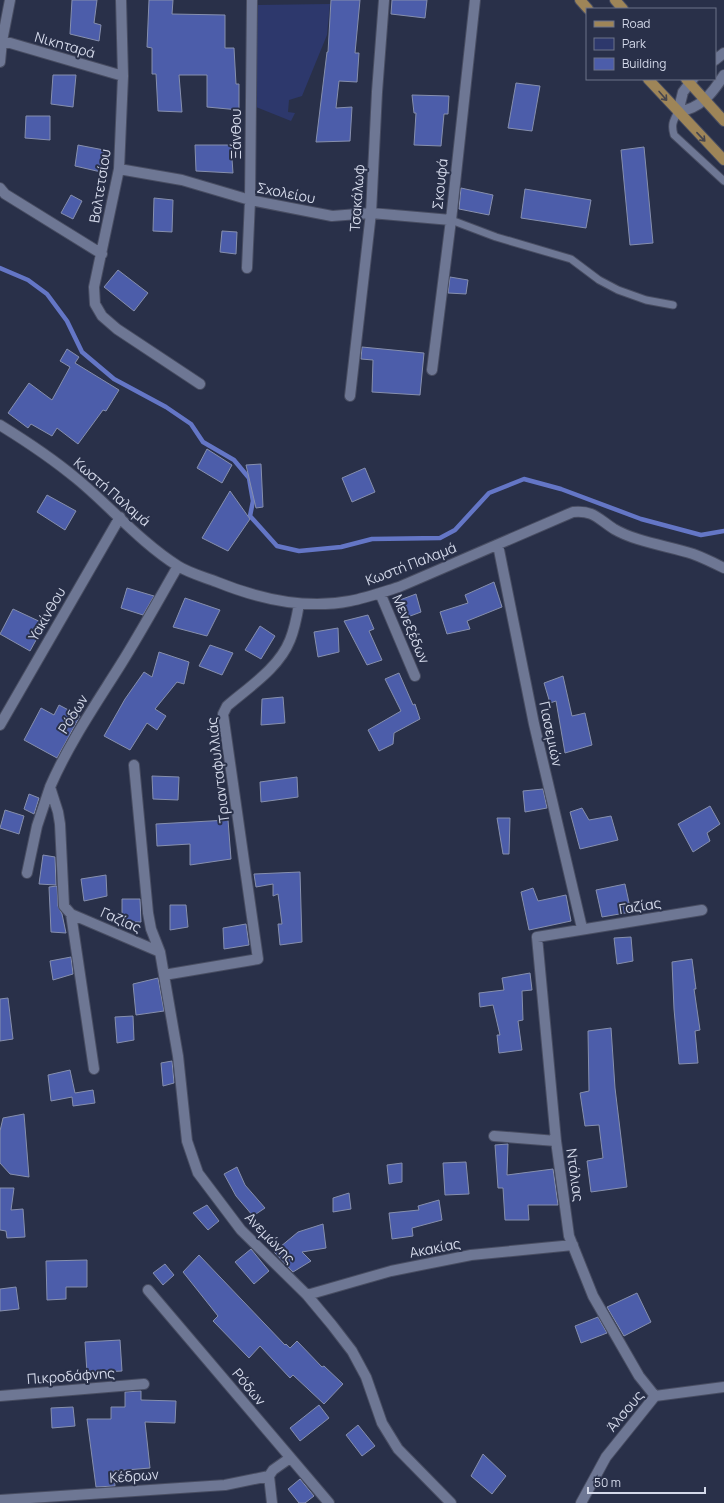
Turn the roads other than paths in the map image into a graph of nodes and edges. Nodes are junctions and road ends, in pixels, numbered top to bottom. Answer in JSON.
{"nodes":[{"id":1,"x":10,"y":0,"type":"edge"},
{"id":2,"x":121,"y":0,"type":"edge"},
{"id":3,"x":252,"y":0,"type":"edge"},
{"id":4,"x":384,"y":0,"type":"edge"},
{"id":5,"x":475,"y":0,"type":"edge"},
{"id":6,"x":580,"y":0,"type":"edge"},
{"id":7,"x":615,"y":0,"type":"edge"},
{"id":8,"x":587,"y":8,"type":"edge"},
{"id":9,"x":622,"y":8,"type":"edge"},
{"id":10,"x":1,"y":41,"type":"edge"},
{"id":11,"x":724,"y":52,"type":"edge"},
{"id":12,"x":716,"y":59,"type":"edge"},
{"id":13,"x":0,"y":62,"type":"edge"},
{"id":14,"x":724,"y":75,"type":"edge"},
{"id":15,"x":123,"y":76,"type":"junction"},
{"id":16,"x":649,"y":80,"type":"edge"},
{"id":17,"x":690,"y":80,"type":"edge"},
{"id":18,"x":705,"y":100,"type":"junction"},
{"id":19,"x":678,"y":112,"type":"junction"},
{"id":20,"x":724,"y":121,"type":"edge"},
{"id":21,"x":724,"y":160,"type":"edge"},
{"id":22,"x":119,"y":169,"type":"junction"},
{"id":23,"x":724,"y":182,"type":"edge"},
{"id":24,"x":0,"y":188,"type":"edge"},
{"id":25,"x":250,"y":200,"type":"junction"},
{"id":26,"x":371,"y":213,"type":"junction"},
{"id":27,"x":451,"y":220,"type":"junction"},
{"id":28,"x":102,"y":254,"type":"junction"},
{"id":29,"x":247,"y":268,"type":"dead end"},
{"id":30,"x":673,"y":305,"type":"dead end"},
{"id":31,"x":432,"y":370,"type":"dead end"},
{"id":32,"x":200,"y":384,"type":"dead end"},
{"id":33,"x":350,"y":396,"type":"dead end"},
{"id":34,"x":0,"y":425,"type":"edge"},
{"id":35,"x":120,"y":517,"type":"junction"},
{"id":36,"x":498,"y":545,"type":"junction"},
{"id":37,"x":178,"y":566,"type":"junction"},
{"id":38,"x":724,"y":568,"type":"edge"},
{"id":39,"x":380,"y":593,"type":"junction"},
{"id":40,"x":298,"y":604,"type":"junction"},
{"id":41,"x":415,"y":676,"type":"dead end"},
{"id":42,"x":0,"y":725,"type":"edge"},
{"id":43,"x":134,"y":765,"type":"dead end"},
{"id":44,"x":50,"y":787,"type":"junction"},
{"id":45,"x":26,"y":873,"type":"dead end"},
{"id":46,"x":702,"y":910,"type":"dead end"},
{"id":47,"x":71,"y":914,"type":"junction"},
{"id":48,"x":582,"y":928,"type":"junction"},
{"id":49,"x":537,"y":937,"type":"joint"},
{"id":50,"x":160,"y":952,"type":"junction"},
{"id":51,"x":164,"y":975,"type":"junction"},
{"id":52,"x":94,"y":1068,"type":"dead end"},
{"id":53,"x":494,"y":1136,"type":"dead end"},
{"id":54,"x":556,"y":1141,"type":"junction"},
{"id":55,"x":573,"y":1245,"type":"junction"},
{"id":56,"x":148,"y":1290,"type":"dead end"},
{"id":57,"x":306,"y":1295,"type":"junction"},
{"id":58,"x":144,"y":1384,"type":"dead end"},
{"id":59,"x":724,"y":1387,"type":"edge"},
{"id":60,"x":0,"y":1396,"type":"edge"},
{"id":61,"x":655,"y":1396,"type":"junction"},
{"id":62,"x":290,"y":1458,"type":"junction"},
{"id":63,"x":269,"y":1476,"type":"junction"},
{"id":64,"x":0,"y":1500,"type":"edge"},
{"id":65,"x":0,"y":1503,"type":"edge"},
{"id":66,"x":272,"y":1503,"type":"edge"},
{"id":67,"x":329,"y":1503,"type":"edge"},
{"id":68,"x":451,"y":1503,"type":"edge"},
{"id":69,"x":581,"y":1503,"type":"edge"}],
"edges":[{"from":1,"to":10,"type":"street"},
{"from":2,"to":15,"type":"street","name":"Βαλτετσίου"},
{"from":3,"to":25,"type":"street","name":"Ξάνθου"},
{"from":4,"to":26,"type":"street","name":"Τσακάλωφ"},
{"from":5,"to":27,"type":"street","name":"Σκουφά"},
{"from":6,"to":8,"type":"main road"},
{"from":7,"to":9,"type":"main road"},
{"from":10,"to":13,"type":"street"},
{"from":10,"to":15,"type":"street","name":"Νικηταρά"},
{"from":11,"to":12,"type":"street"},
{"from":14,"to":18,"type":"street"},
{"from":15,"to":22,"type":"street","name":"Βαλτετσίου"},
{"from":16,"to":19,"type":"main road","one_way":true},
{"from":17,"to":18,"type":"main road"},
{"from":17,"to":19,"type":"street"},
{"from":18,"to":19,"type":"street"},
{"from":18,"to":20,"type":"main road"},
{"from":19,"to":21,"type":"main road","one_way":true},
{"from":19,"to":23,"type":"lane"},
{"from":22,"to":25,"type":"street","name":"Σχολείου"},
{"from":22,"to":28,"type":"street","name":"Βαλτετσίου"},
{"from":24,"to":28,"type":"street","name":"Βαλτετσίου"},
{"from":25,"to":26,"type":"street","name":"Σχολείου"},
{"from":25,"to":29,"type":"street","name":"Ξάνθου"},
{"from":26,"to":27,"type":"street","name":"Σχολείου"},
{"from":26,"to":33,"type":"street","name":"Τσακάλωφ"},
{"from":27,"to":30,"type":"lane"},
{"from":27,"to":31,"type":"street","name":"Σκουφά"},
{"from":28,"to":32,"type":"street"},
{"from":34,"to":35,"type":"street","name":"Κωστή Παλαμά"},
{"from":35,"to":37,"type":"street","name":"Κωστή Παλαμά"},
{"from":35,"to":42,"type":"street","name":"Υακίνθου"},
{"from":36,"to":38,"type":"street","name":"Κωστή Παλαμά"},
{"from":36,"to":39,"type":"street","name":"Κωστή Παλαμά"},
{"from":36,"to":48,"type":"street","name":"Γιασεμιών"},
{"from":37,"to":40,"type":"street","name":"Κωστή Παλαμά"},
{"from":37,"to":44,"type":"street","name":"Ρόδων"},
{"from":39,"to":40,"type":"street","name":"Κωστή Παλαμά"},
{"from":39,"to":41,"type":"street","name":"Μενεξέδων"},
{"from":40,"to":51,"type":"street","name":"Τριανταφυλλιάς"},
{"from":43,"to":50,"type":"street","name":"Ανεμώνης"},
{"from":44,"to":45,"type":"street","name":"Ρόδων"},
{"from":44,"to":47,"type":"street"},
{"from":46,"to":48,"type":"street","name":"Γαζίας"},
{"from":47,"to":50,"type":"street","name":"Γαζίας"},
{"from":47,"to":52,"type":"street"},
{"from":48,"to":49,"type":"street","name":"Γαζίας"},
{"from":49,"to":54,"type":"street","name":"Ντάλιας"},
{"from":50,"to":51,"type":"street","name":"Ανεμώνης"},
{"from":51,"to":57,"type":"street","name":"Ανεμώνης"},
{"from":53,"to":54,"type":"street"},
{"from":54,"to":55,"type":"street","name":"Ντάλιας"},
{"from":55,"to":57,"type":"street","name":"Ακακίας"},
{"from":55,"to":61,"type":"street","name":"Ντάλιας"},
{"from":56,"to":62,"type":"street","name":"Ρόδων"},
{"from":57,"to":68,"type":"street","name":"Ανεμώνης"},
{"from":58,"to":60,"type":"street","name":"Πικροδάφνης"},
{"from":59,"to":61,"type":"street","name":"Άλσους"},
{"from":61,"to":69,"type":"street","name":"Άλσους"},
{"from":62,"to":63,"type":"street"},
{"from":62,"to":67,"type":"street","name":"Ρόδων"},
{"from":63,"to":64,"type":"street","name":"Κέδρων"},
{"from":63,"to":66,"type":"street"},
{"from":64,"to":65,"type":"street"}]}
